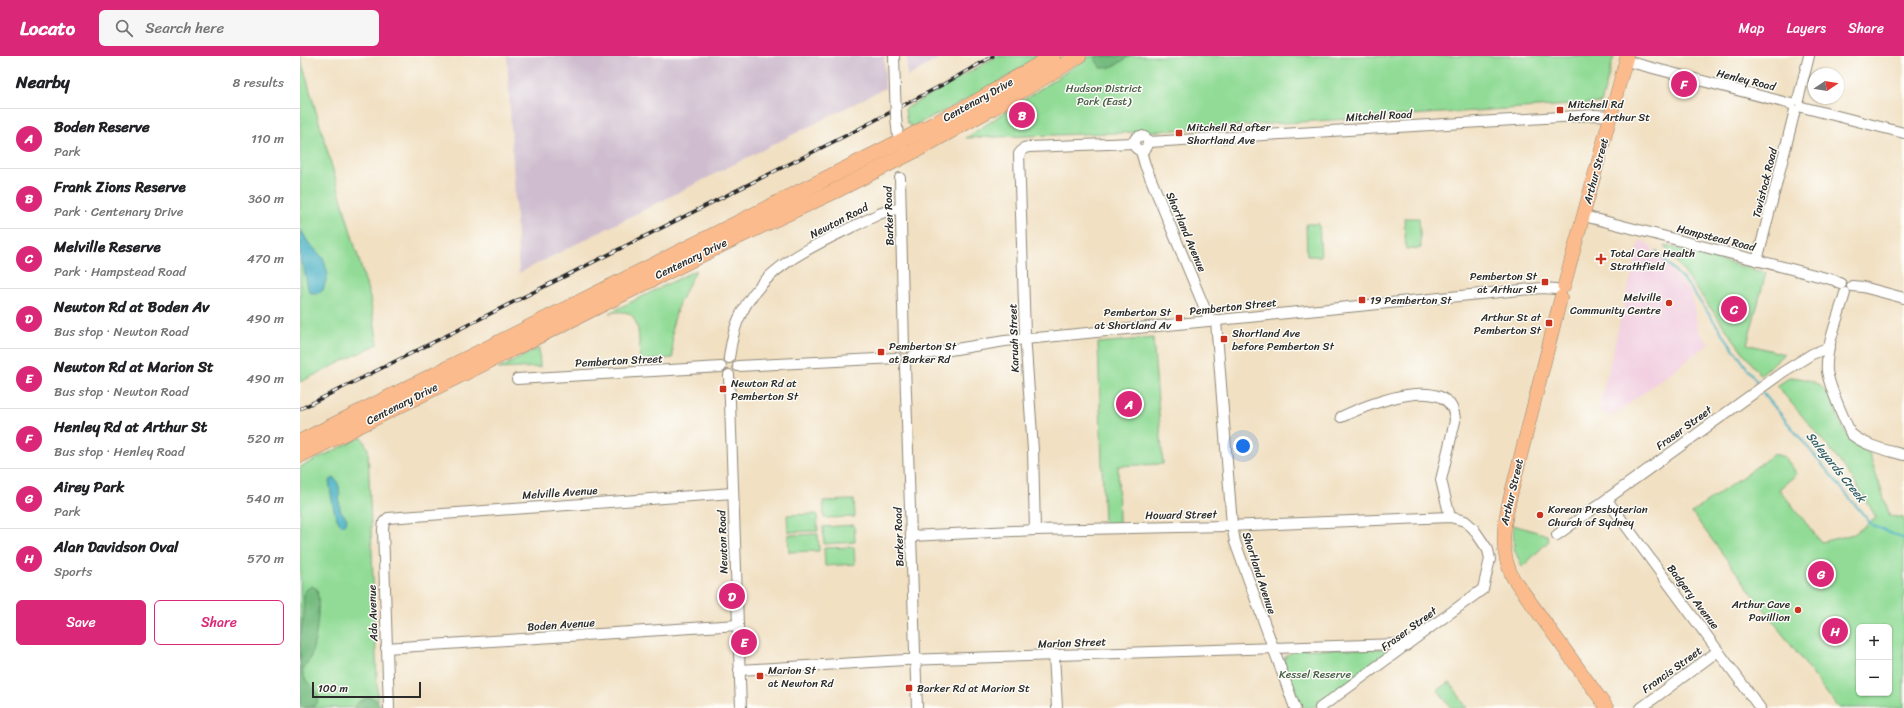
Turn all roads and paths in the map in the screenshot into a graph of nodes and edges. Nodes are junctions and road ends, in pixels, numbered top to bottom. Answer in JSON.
{"nodes":[{"id":1,"x":894,"y":56,"type":"edge"},
{"id":2,"x":1053,"y":56,"type":"edge"},
{"id":3,"x":1079,"y":56,"type":"edge"},
{"id":4,"x":1809,"y":56,"type":"edge"},
{"id":5,"x":1626,"y":58,"type":"edge"},
{"id":6,"x":1797,"y":105,"type":"junction"},
{"id":7,"x":1611,"y":116,"type":"junction"},
{"id":8,"x":1904,"y":133,"type":"edge"},
{"id":9,"x":1149,"y":142,"type":"junction"},
{"id":10,"x":1134,"y":143,"type":"junction"},
{"id":11,"x":903,"y":148,"type":"junction"},
{"id":12,"x":1141,"y":151,"type":"junction"},
{"id":13,"x":900,"y":178,"type":"dead end"},
{"id":14,"x":900,"y":209,"type":"junction"},
{"id":15,"x":1584,"y":216,"type":"junction"},
{"id":16,"x":1757,"y":261,"type":"junction"},
{"id":17,"x":1846,"y":288,"type":"junction"},
{"id":18,"x":1560,"y":291,"type":"junction"},
{"id":19,"x":1904,"y":298,"type":"edge"},
{"id":20,"x":1213,"y":321,"type":"junction"},
{"id":21,"x":1026,"y":339,"type":"junction"},
{"id":22,"x":1830,"y":347,"type":"junction"},
{"id":23,"x":904,"y":348,"type":"junction"},
{"id":24,"x":913,"y":356,"type":"junction"},
{"id":25,"x":729,"y":358,"type":"junction"},
{"id":26,"x":896,"y":358,"type":"junction"},
{"id":27,"x":738,"y":366,"type":"junction"},
{"id":28,"x":905,"y":366,"type":"junction"},
{"id":29,"x":721,"y":367,"type":"junction"},
{"id":30,"x":729,"y":375,"type":"junction"},
{"id":31,"x":517,"y":379,"type":"dead end"},
{"id":32,"x":1341,"y":417,"type":"dead end"},
{"id":33,"x":303,"y":447,"type":"edge"},
{"id":34,"x":1904,"y":455,"type":"edge"},
{"id":35,"x":733,"y":493,"type":"junction"},
{"id":36,"x":1607,"y":500,"type":"junction"},
{"id":37,"x":1450,"y":517,"type":"junction"},
{"id":38,"x":388,"y":518,"type":"joint"},
{"id":39,"x":1232,"y":525,"type":"junction"},
{"id":40,"x":1035,"y":530,"type":"junction"},
{"id":41,"x":1557,"y":535,"type":"dead end"},
{"id":42,"x":911,"y":536,"type":"junction"},
{"id":43,"x":738,"y":625,"type":"junction"},
{"id":44,"x":1406,"y":646,"type":"junction"},
{"id":45,"x":386,"y":648,"type":"junction"},
{"id":46,"x":1272,"y":648,"type":"junction"},
{"id":47,"x":1718,"y":651,"type":"junction"},
{"id":48,"x":1054,"y":655,"type":"junction"},
{"id":49,"x":915,"y":660,"type":"junction"},
{"id":50,"x":739,"y":670,"type":"junction"},
{"id":51,"x":389,"y":708,"type":"edge"},
{"id":52,"x":741,"y":708,"type":"edge"},
{"id":53,"x":917,"y":708,"type":"edge"},
{"id":54,"x":1057,"y":708,"type":"edge"},
{"id":55,"x":1295,"y":708,"type":"edge"},
{"id":56,"x":1320,"y":708,"type":"edge"},
{"id":57,"x":1607,"y":708,"type":"edge"},
{"id":58,"x":1641,"y":708,"type":"edge"},
{"id":59,"x":1760,"y":708,"type":"edge"}],
"edges":[{"from":1,"to":11,"type":"street","bridge":true},
{"from":2,"to":11,"type":"highway","name":"Centenary Drive"},
{"from":3,"to":11,"type":"highway","name":"Centenary Drive"},
{"from":4,"to":6,"type":"street","name":"Tavistock Road"},
{"from":5,"to":6,"type":"street","name":"Henley Road"},
{"from":5,"to":7,"type":"main road","name":"Arthur Street"},
{"from":6,"to":8,"type":"street","name":"Henley Road"},
{"from":6,"to":16,"type":"street","name":"Tavistock Road"},
{"from":7,"to":9,"type":"street","name":"Mitchell Road"},
{"from":7,"to":15,"type":"main road","name":"Arthur Street"},
{"from":9,"to":10,"type":"street"},
{"from":9,"to":12,"type":"street"},
{"from":10,"to":12,"type":"street"},
{"from":10,"to":21,"type":"street","name":"Karuah Street"},
{"from":11,"to":33,"type":"highway","name":"Centenary Drive"},
{"from":12,"to":20,"type":"street","name":"Shortland Avenue"},
{"from":13,"to":14,"type":"street","name":"Barker Road"},
{"from":14,"to":23,"type":"street","name":"Barker Road"},
{"from":14,"to":25,"type":"street","name":"Newton Road"},
{"from":15,"to":16,"type":"street","name":"Hampstead Road"},
{"from":15,"to":18,"type":"main road","name":"Arthur Street"},
{"from":16,"to":17,"type":"street","name":"Hampstead Road"},
{"from":17,"to":19,"type":"street","name":"Hampstead Road"},
{"from":17,"to":22,"type":"street"},
{"from":18,"to":20,"type":"street","name":"Pemberton Street"},
{"from":18,"to":57,"type":"main road","name":"Arthur Street"},
{"from":20,"to":21,"type":"street","name":"Pemberton Street"},
{"from":20,"to":39,"type":"street","name":"Shortland Avenue"},
{"from":21,"to":24,"type":"street","name":"Pemberton Street"},
{"from":21,"to":40,"type":"street","name":"Karuah Street"},
{"from":22,"to":34,"type":"street"},
{"from":22,"to":36,"type":"street","name":"Fraser Street"},
{"from":23,"to":24,"type":"street"},
{"from":23,"to":26,"type":"street"},
{"from":24,"to":28,"type":"street"},
{"from":25,"to":27,"type":"street"},
{"from":25,"to":29,"type":"street"},
{"from":26,"to":27,"type":"street"},
{"from":26,"to":28,"type":"street"},
{"from":27,"to":30,"type":"street"},
{"from":28,"to":42,"type":"street","name":"Barker Road"},
{"from":29,"to":30,"type":"street"},
{"from":29,"to":31,"type":"street","name":"Pemberton Street"},
{"from":30,"to":35,"type":"street","name":"Newton Road"},
{"from":32,"to":37,"type":"street"},
{"from":35,"to":38,"type":"street","name":"Melville Avenue"},
{"from":35,"to":43,"type":"street","name":"Newton Road"},
{"from":36,"to":41,"type":"street","name":"Fraser Street"},
{"from":36,"to":47,"type":"street","name":"Badgery Avenue"},
{"from":37,"to":39,"type":"street","name":"Howard Street"},
{"from":37,"to":44,"type":"street","name":"Fraser Street"},
{"from":38,"to":45,"type":"street","name":"Ada Avenue"},
{"from":39,"to":40,"type":"street","name":"Howard Street"},
{"from":39,"to":46,"type":"street","name":"Shortland Avenue"},
{"from":40,"to":42,"type":"street","name":"Howard Street"},
{"from":42,"to":49,"type":"street","name":"Barker Road"},
{"from":43,"to":45,"type":"street","name":"Boden Avenue"},
{"from":43,"to":50,"type":"street","name":"Newton Road"},
{"from":44,"to":46,"type":"street","name":"Marion Street"},
{"from":44,"to":56,"type":"street","name":"Fraser Street"},
{"from":45,"to":51,"type":"street","name":"Ada Avenue"},
{"from":46,"to":48,"type":"street","name":"Marion Street"},
{"from":46,"to":55,"type":"street","name":"Shortland Avenue"},
{"from":47,"to":58,"type":"street","name":"Francis Street"},
{"from":47,"to":59,"type":"street","name":"Badgery Avenue"},
{"from":48,"to":49,"type":"street","name":"Marion Street"},
{"from":48,"to":54,"type":"street"},
{"from":49,"to":50,"type":"street","name":"Marion Street"},
{"from":49,"to":53,"type":"street","name":"Barker Road"},
{"from":50,"to":52,"type":"street","name":"Newton Road"}]}
